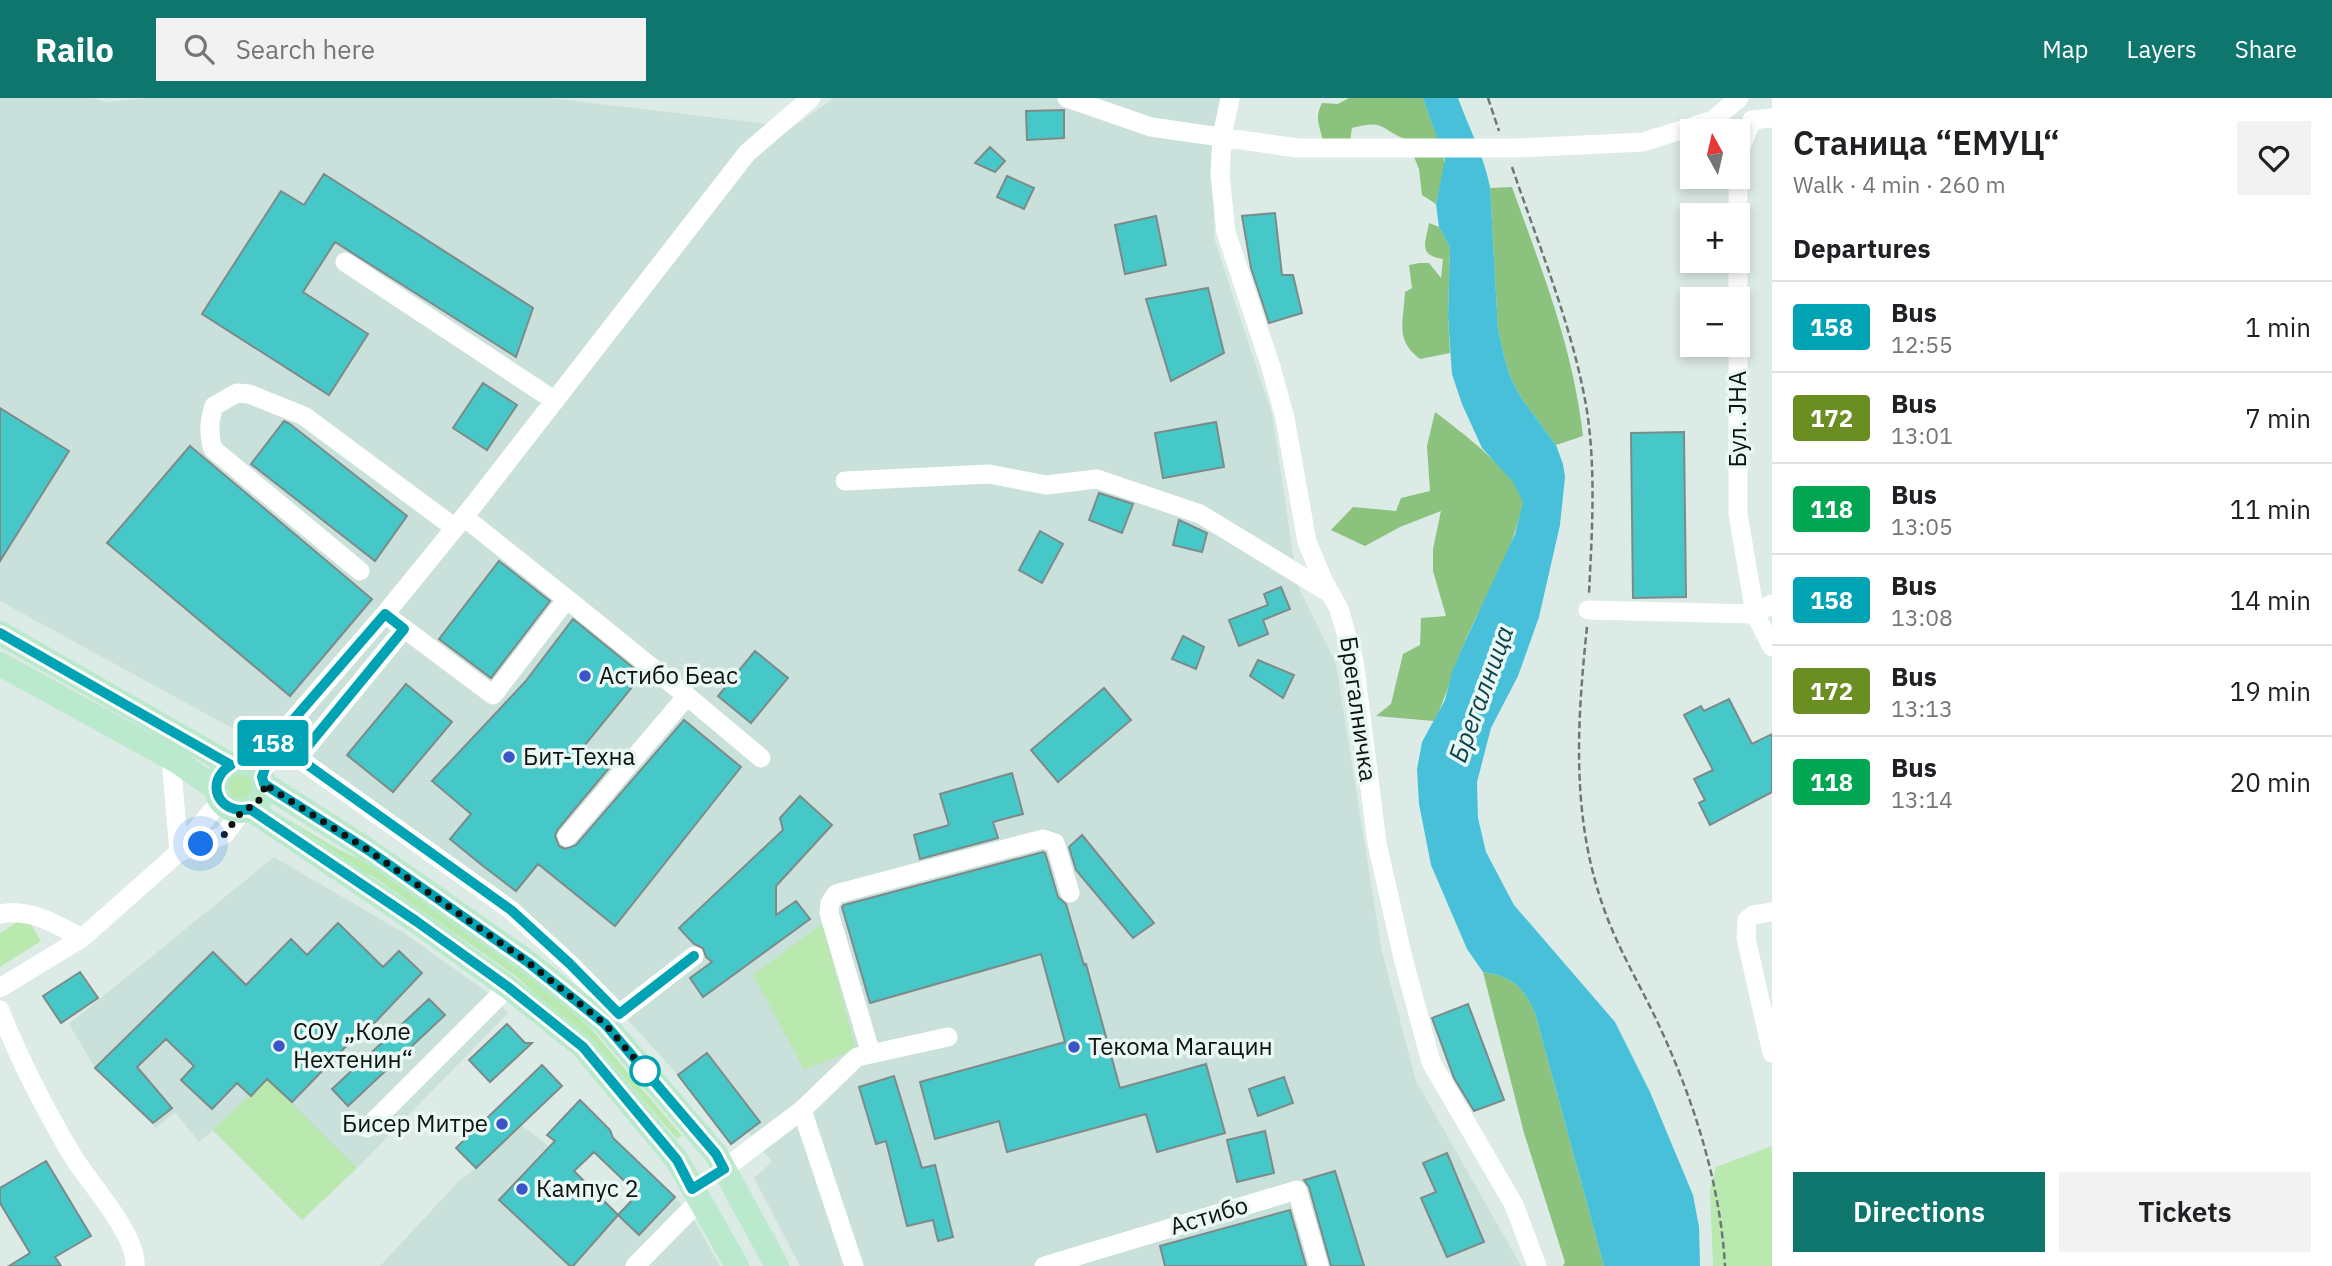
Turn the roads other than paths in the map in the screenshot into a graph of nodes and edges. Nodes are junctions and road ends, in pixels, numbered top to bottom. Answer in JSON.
{"nodes":[{"id":1,"x":811,"y":98,"type":"edge"},
{"id":2,"x":1067,"y":98,"type":"edge"},
{"id":3,"x":1230,"y":98,"type":"edge"},
{"id":4,"x":1739,"y":98,"type":"edge"},
{"id":5,"x":1772,"y":118,"type":"edge"},
{"id":6,"x":1222,"y":136,"type":"junction"},
{"id":7,"x":345,"y":262,"type":"dead end"},
{"id":8,"x":555,"y":401,"type":"junction"},
{"id":9,"x":845,"y":481,"type":"dead end"},
{"id":10,"x":459,"y":523,"type":"junction"},
{"id":11,"x":360,"y":571,"type":"dead end"},
{"id":12,"x":1332,"y":594,"type":"junction"},
{"id":13,"x":567,"y":599,"type":"junction"},
{"id":14,"x":1763,"y":609,"type":"edge"},
{"id":15,"x":1588,"y":610,"type":"road end"},
{"id":16,"x":385,"y":614,"type":"junction"},
{"id":17,"x":404,"y":629,"type":"junction"},
{"id":18,"x":0,"y":633,"type":"edge"},
{"id":19,"x":1772,"y":648,"type":"edge"},
{"id":20,"x":0,"y":664,"type":"edge"},
{"id":21,"x":687,"y":696,"type":"junction"},
{"id":22,"x":274,"y":742,"type":"junction"},
{"id":23,"x":761,"y":758,"type":"dead end"},
{"id":24,"x":171,"y":759,"type":"junction"},
{"id":25,"x":234,"y":764,"type":"junction"},
{"id":26,"x":263,"y":781,"type":"junction"},
{"id":27,"x":233,"y":803,"type":"junction"},
{"id":28,"x":567,"y":837,"type":"dead end"},
{"id":29,"x":179,"y":852,"type":"junction"},
{"id":30,"x":1070,"y":893,"type":"dead end"},
{"id":31,"x":1772,"y":912,"type":"edge"},
{"id":32,"x":0,"y":914,"type":"edge"},
{"id":33,"x":82,"y":938,"type":"junction"},
{"id":34,"x":694,"y":956,"type":"dead end"},
{"id":35,"x":508,"y":987,"type":"junction"},
{"id":36,"x":0,"y":988,"type":"edge"},
{"id":37,"x":0,"y":1010,"type":"edge"},
{"id":38,"x":948,"y":1037,"type":"dead end"},
{"id":39,"x":1772,"y":1053,"type":"edge"},
{"id":40,"x":871,"y":1054,"type":"junction"},
{"id":41,"x":802,"y":1110,"type":"junction"},
{"id":42,"x":367,"y":1128,"type":"dead end"},
{"id":43,"x":724,"y":1169,"type":"junction"},
{"id":44,"x":696,"y":1195,"type":"junction"},
{"id":45,"x":135,"y":1266,"type":"edge"},
{"id":46,"x":635,"y":1266,"type":"edge"},
{"id":47,"x":737,"y":1266,"type":"edge"},
{"id":48,"x":777,"y":1266,"type":"edge"},
{"id":49,"x":854,"y":1266,"type":"edge"},
{"id":50,"x":1044,"y":1266,"type":"edge"},
{"id":51,"x":1319,"y":1266,"type":"edge"},
{"id":52,"x":1537,"y":1266,"type":"edge"}],
"edges":[{"from":1,"to":8,"type":"street"},
{"from":2,"to":6,"type":"street"},
{"from":3,"to":6,"type":"street","name":"Брегалничка"},
{"from":4,"to":6,"type":"street"},
{"from":5,"to":14,"type":"street","name":"Бул. ЈНА"},
{"from":6,"to":12,"type":"street","name":"Брегалничка"},
{"from":7,"to":8,"type":"street"},
{"from":8,"to":10,"type":"street"},
{"from":9,"to":12,"type":"street"},
{"from":10,"to":11,"type":"street"},
{"from":10,"to":13,"type":"street"},
{"from":10,"to":16,"type":"street"},
{"from":12,"to":52,"type":"street","name":"Брегалничка"},
{"from":13,"to":17,"type":"street"},
{"from":13,"to":21,"type":"street"},
{"from":14,"to":15,"type":"street"},
{"from":14,"to":19,"type":"street","name":"Бул. ЈНА"},
{"from":16,"to":17,"type":"street"},
{"from":16,"to":22,"type":"street"},
{"from":17,"to":34,"type":"street"},
{"from":18,"to":25,"type":"main road"},
{"from":20,"to":24,"type":"main road"},
{"from":21,"to":23,"type":"street"},
{"from":21,"to":28,"type":"street"},
{"from":22,"to":25,"type":"street"},
{"from":22,"to":26,"type":"street"},
{"from":24,"to":27,"type":"main road"},
{"from":24,"to":29,"type":"street"},
{"from":25,"to":26,"type":"main road"},
{"from":25,"to":27,"type":"main road"},
{"from":26,"to":27,"type":"main road"},
{"from":26,"to":43,"type":"main road"},
{"from":27,"to":29,"type":"street"},
{"from":27,"to":35,"type":"main road"},
{"from":29,"to":33,"type":"street"},
{"from":30,"to":40,"type":"street"},
{"from":31,"to":39,"type":"street"},
{"from":32,"to":33,"type":"street"},
{"from":33,"to":36,"type":"street"},
{"from":35,"to":42,"type":"street"},
{"from":35,"to":44,"type":"main road"},
{"from":37,"to":45,"type":"street"},
{"from":38,"to":40,"type":"street"},
{"from":40,"to":41,"type":"street"},
{"from":41,"to":43,"type":"street"},
{"from":41,"to":49,"type":"street"},
{"from":43,"to":44,"type":"main road"},
{"from":43,"to":48,"type":"main road"},
{"from":44,"to":46,"type":"street"},
{"from":44,"to":47,"type":"main road"},
{"from":50,"to":51,"type":"street","name":"Астибо"}]}
